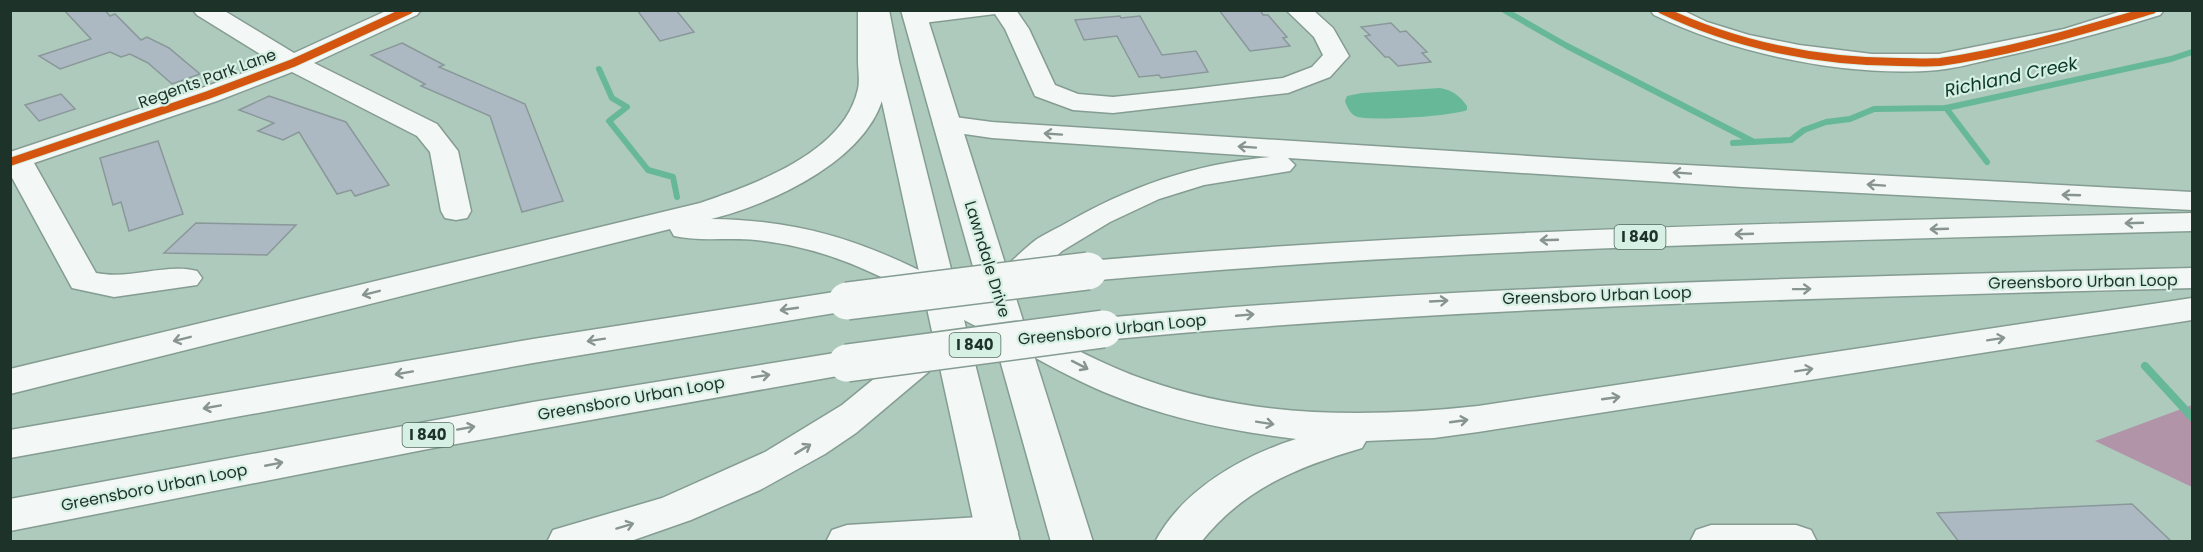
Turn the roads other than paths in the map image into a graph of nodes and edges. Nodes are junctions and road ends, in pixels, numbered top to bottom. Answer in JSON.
{"nodes":[{"id":1,"x":205,"y":10,"type":"edge"},
{"id":2,"x":409,"y":10,"type":"edge"},
{"id":3,"x":870,"y":10,"type":"edge"},
{"id":4,"x":877,"y":10,"type":"edge"},
{"id":5,"x":986,"y":10,"type":"edge"},
{"id":6,"x":1004,"y":10,"type":"edge"},
{"id":7,"x":1298,"y":10,"type":"edge"},
{"id":8,"x":1662,"y":10,"type":"edge"},
{"id":9,"x":2152,"y":10,"type":"edge"},
{"id":10,"x":914,"y":14,"type":"edge"},
{"id":11,"x":293,"y":63,"type":"junction"},
{"id":12,"x":947,"y":124,"type":"junction"},
{"id":13,"x":1368,"y":156,"type":"junction"},
{"id":14,"x":14,"y":161,"type":"edge"},
{"id":15,"x":2193,"y":201,"type":"edge"},
{"id":16,"x":456,"y":211,"type":"dead end"},
{"id":17,"x":2193,"y":222,"type":"edge"},
{"id":18,"x":606,"y":237,"type":"junction"},
{"id":19,"x":185,"y":278,"type":"dead end"},
{"id":20,"x":2193,"y":278,"type":"edge"},
{"id":21,"x":940,"y":294,"type":"junction"},
{"id":22,"x":2193,"y":309,"type":"edge"},
{"id":23,"x":974,"y":313,"type":"junction"},
{"id":24,"x":1009,"y":329,"type":"junction"},
{"id":25,"x":10,"y":382,"type":"edge"},
{"id":26,"x":1402,"y":428,"type":"junction"},
{"id":27,"x":10,"y":444,"type":"edge"},
{"id":28,"x":10,"y":515,"type":"edge"},
{"id":29,"x":998,"y":537,"type":"edge"},
{"id":30,"x":568,"y":542,"type":"edge"},
{"id":31,"x":847,"y":542,"type":"edge"},
{"id":32,"x":1072,"y":542,"type":"edge"},
{"id":33,"x":1176,"y":542,"type":"edge"},
{"id":34,"x":1712,"y":542,"type":"edge"},
{"id":35,"x":1796,"y":542,"type":"edge"}],
"edges":[{"from":1,"to":11,"type":"main road"},
{"from":2,"to":11,"type":"main road","name":"Regents Park Lane"},
{"from":3,"to":18,"type":"main road"},
{"from":4,"to":21,"type":"main road","name":"Lawndale Drive"},
{"from":5,"to":10,"type":"main road"},
{"from":6,"to":7,"type":"main road"},
{"from":8,"to":9,"type":"main road"},
{"from":10,"to":12,"type":"main road","name":"Lawndale Drive"},
{"from":11,"to":14,"type":"main road","name":"Regents Park Lane"},
{"from":11,"to":16,"type":"main road"},
{"from":13,"to":12,"type":"main road","one_way":true},
{"from":12,"to":23,"type":"main road","name":"Lawndale Drive"},
{"from":15,"to":13,"type":"main road","one_way":true},
{"from":13,"to":23,"type":"main road"},
{"from":14,"to":19,"type":"main road"},
{"from":17,"to":27,"type":"main road","number":"I 840","one_way":true,"bridge":true},
{"from":18,"to":21,"type":"main road"},
{"from":18,"to":25,"type":"main road","one_way":true},
{"from":28,"to":20,"type":"main road","name":"Greensboro Urban Loop","number":"I 840","one_way":true,"bridge":true},
{"from":21,"to":23,"type":"main road","name":"Lawndale Drive"},
{"from":26,"to":22,"type":"main road","one_way":true},
{"from":23,"to":24,"type":"main road"},
{"from":23,"to":29,"type":"main road","name":"Lawndale Drive"},
{"from":30,"to":23,"type":"main road","one_way":true},
{"from":24,"to":26,"type":"main road","one_way":true},
{"from":24,"to":32,"type":"main road","name":"Lawndale Drive"},
{"from":26,"to":33,"type":"main road"},
{"from":29,"to":31,"type":"main road"},
{"from":34,"to":35,"type":"main road"}]}
